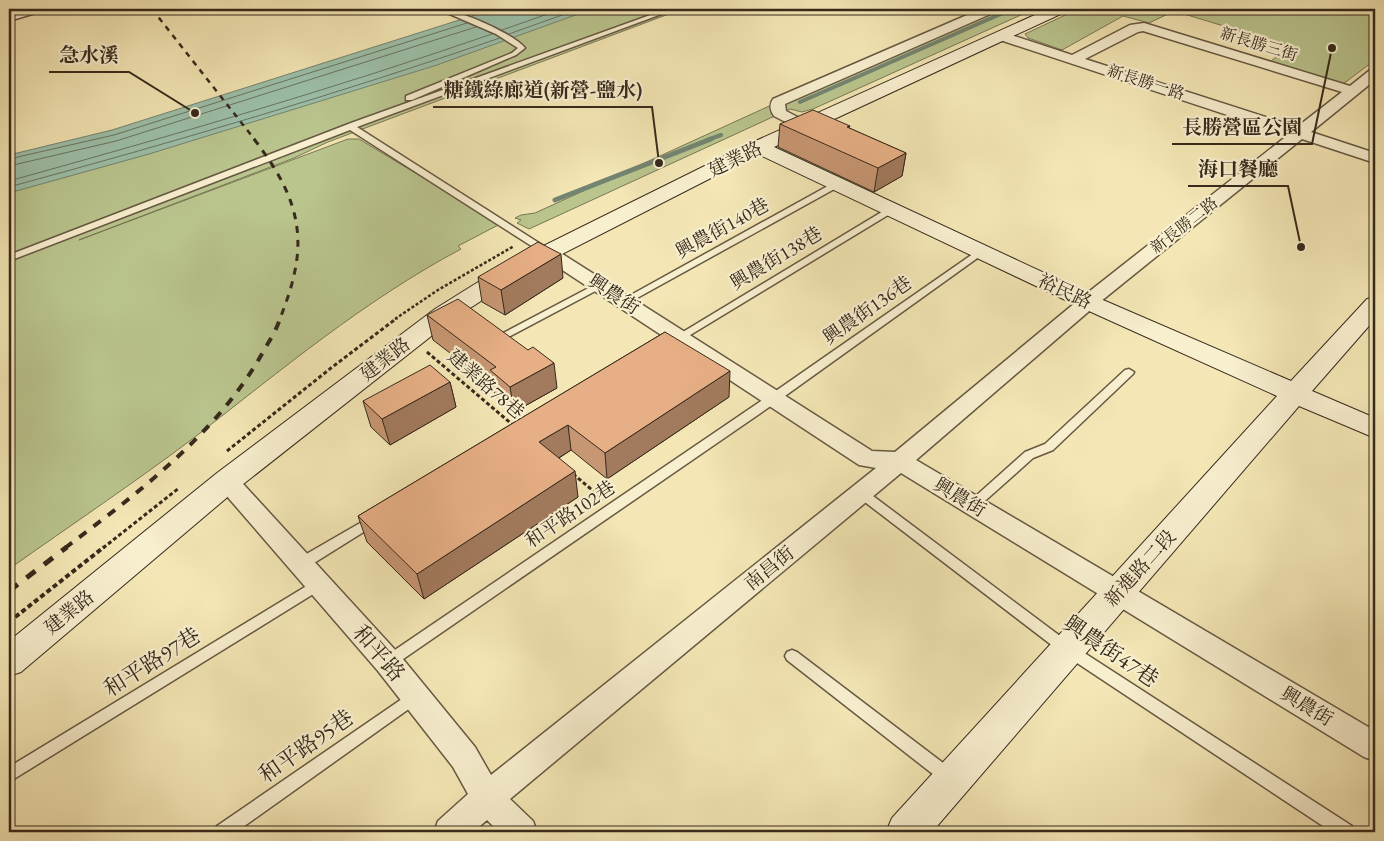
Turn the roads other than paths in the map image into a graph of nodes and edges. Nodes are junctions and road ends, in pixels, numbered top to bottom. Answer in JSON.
{"nodes":[{"id":1,"x":46,"y":9,"type":"edge"},
{"id":2,"x":441,"y":9,"type":"edge"},
{"id":3,"x":672,"y":9,"type":"edge"},
{"id":4,"x":992,"y":9,"type":"edge"},
{"id":5,"x":1060,"y":9,"type":"edge"},
{"id":6,"x":9,"y":19,"type":"edge"},
{"id":7,"x":1002,"y":36,"type":"junction"},
{"id":8,"x":1074,"y":59,"type":"junction"},
{"id":9,"x":1375,"y":73,"type":"edge"},
{"id":10,"x":1352,"y":91,"type":"junction"},
{"id":11,"x":351,"y":127,"type":"junction"},
{"id":12,"x":806,"y":127,"type":"junction"},
{"id":13,"x":1300,"y":133,"type":"junction"},
{"id":14,"x":758,"y":147,"type":"junction"},
{"id":15,"x":1375,"y":158,"type":"edge"},
{"id":16,"x":836,"y":185,"type":"junction"},
{"id":17,"x":890,"y":210,"type":"junction"},
{"id":18,"x":547,"y":252,"type":"junction"},
{"id":19,"x":980,"y":252,"type":"junction"},
{"id":20,"x":9,"y":258,"type":"edge"},
{"id":21,"x":600,"y":285,"type":"junction"},
{"id":22,"x":625,"y":301,"type":"junction"},
{"id":23,"x":1088,"y":302,"type":"junction"},
{"id":24,"x":1375,"y":304,"type":"edge"},
{"id":25,"x":494,"y":341,"type":"edge"},
{"id":26,"x":671,"y":342,"type":"junction"},
{"id":27,"x":1129,"y":372,"type":"dead end"},
{"id":28,"x":1295,"y":394,"type":"junction"},
{"id":29,"x":774,"y":398,"type":"junction"},
{"id":30,"x":1375,"y":429,"type":"edge"},
{"id":31,"x":900,"y":461,"type":"junction"},
{"id":32,"x":227,"y":481,"type":"junction"},
{"id":33,"x":861,"y":493,"type":"junction"},
{"id":34,"x":973,"y":505,"type":"junction"},
{"id":35,"x":385,"y":513,"type":"edge"},
{"id":36,"x":310,"y":574,"type":"junction"},
{"id":37,"x":1118,"y":593,"type":"junction"},
{"id":38,"x":1067,"y":650,"type":"junction"},
{"id":39,"x":792,"y":656,"type":"dead end"},
{"id":40,"x":9,"y":661,"type":"edge"},
{"id":41,"x":388,"y":662,"type":"junction"},
{"id":42,"x":415,"y":696,"type":"junction"},
{"id":43,"x":1375,"y":747,"type":"edge"},
{"id":44,"x":9,"y":775,"type":"edge"},
{"id":45,"x":952,"y":780,"type":"junction"},
{"id":46,"x":486,"y":798,"type":"junction"},
{"id":47,"x":223,"y":832,"type":"edge"},
{"id":48,"x":450,"y":832,"type":"edge"},
{"id":49,"x":521,"y":832,"type":"edge"},
{"id":50,"x":906,"y":832,"type":"edge"},
{"id":51,"x":1346,"y":832,"type":"edge"}],
"edges":[{"from":1,"to":6,"type":"lane"},
{"from":2,"to":11,"type":"lane"},
{"from":3,"to":11,"type":"lane"},
{"from":4,"to":12,"type":"street"},
{"from":5,"to":7,"type":"street","name":"建業路"},
{"from":7,"to":8,"type":"street","name":"新長勝一路"},
{"from":7,"to":12,"type":"street","name":"建業路"},
{"from":8,"to":10,"type":"street","name":"新長勝三街"},
{"from":8,"to":13,"type":"street","name":"新長勝一路"},
{"from":9,"to":10,"type":"street","name":"新長勝二路"},
{"from":10,"to":13,"type":"street","name":"新長勝二路"},
{"from":11,"to":18,"type":"lane"},
{"from":11,"to":20,"type":"lane"},
{"from":12,"to":14,"type":"street","name":"建業路"},
{"from":13,"to":15,"type":"street","name":"新長勝一路"},
{"from":13,"to":23,"type":"street","name":"新長勝二路"},
{"from":14,"to":16,"type":"street","name":"裕民路"},
{"from":14,"to":18,"type":"street","name":"建業路"},
{"from":16,"to":17,"type":"street","name":"裕民路"},
{"from":16,"to":22,"type":"lane","name":"興農街140巷"},
{"from":17,"to":19,"type":"street","name":"裕民路"},
{"from":17,"to":26,"type":"lane","name":"興農街138巷"},
{"from":18,"to":21,"type":"street","name":"興農街"},
{"from":18,"to":32,"type":"street","name":"建業路"},
{"from":19,"to":23,"type":"street","name":"裕民路"},
{"from":19,"to":29,"type":"lane","name":"興農街136巷"},
{"from":21,"to":22,"type":"street","name":"興農街"},
{"from":21,"to":25,"type":"lane"},
{"from":22,"to":26,"type":"street","name":"興農街"},
{"from":23,"to":28,"type":"street","name":"裕民路"},
{"from":23,"to":31,"type":"street","name":"南昌街"},
{"from":24,"to":28,"type":"street","name":"新進路二段"},
{"from":26,"to":29,"type":"street","name":"興農街"},
{"from":27,"to":34,"type":"lane"},
{"from":28,"to":30,"type":"street","name":"裕民路"},
{"from":28,"to":37,"type":"street","name":"新進路二段"},
{"from":29,"to":31,"type":"street","name":"興農街"},
{"from":29,"to":41,"type":"lane","name":"和平路102巷"},
{"from":31,"to":33,"type":"street","name":"南昌街"},
{"from":31,"to":34,"type":"street","name":"興農街"},
{"from":32,"to":36,"type":"street","name":"和平路"},
{"from":32,"to":40,"type":"street","name":"建業路"},
{"from":33,"to":38,"type":"lane","name":"興農街47巷"},
{"from":33,"to":46,"type":"street","name":"南昌街"},
{"from":34,"to":37,"type":"street","name":"興農街"},
{"from":35,"to":36,"type":"lane","name":"和平路97巷"},
{"from":36,"to":41,"type":"street","name":"和平路"},
{"from":36,"to":44,"type":"lane","name":"和平路97巷"},
{"from":37,"to":38,"type":"street","name":"新進路二段"},
{"from":37,"to":43,"type":"street","name":"興農街"},
{"from":38,"to":45,"type":"street","name":"新進路二段"},
{"from":38,"to":51,"type":"lane","name":"興農街47巷"},
{"from":39,"to":45,"type":"lane"},
{"from":41,"to":42,"type":"street","name":"和平路"},
{"from":42,"to":46,"type":"street","name":"和平路"},
{"from":42,"to":47,"type":"lane","name":"和平路95巷"},
{"from":45,"to":50,"type":"street","name":"新進路二段"},
{"from":46,"to":48,"type":"street","name":"南昌街"},
{"from":46,"to":49,"type":"street","name":"和平路"}]}
